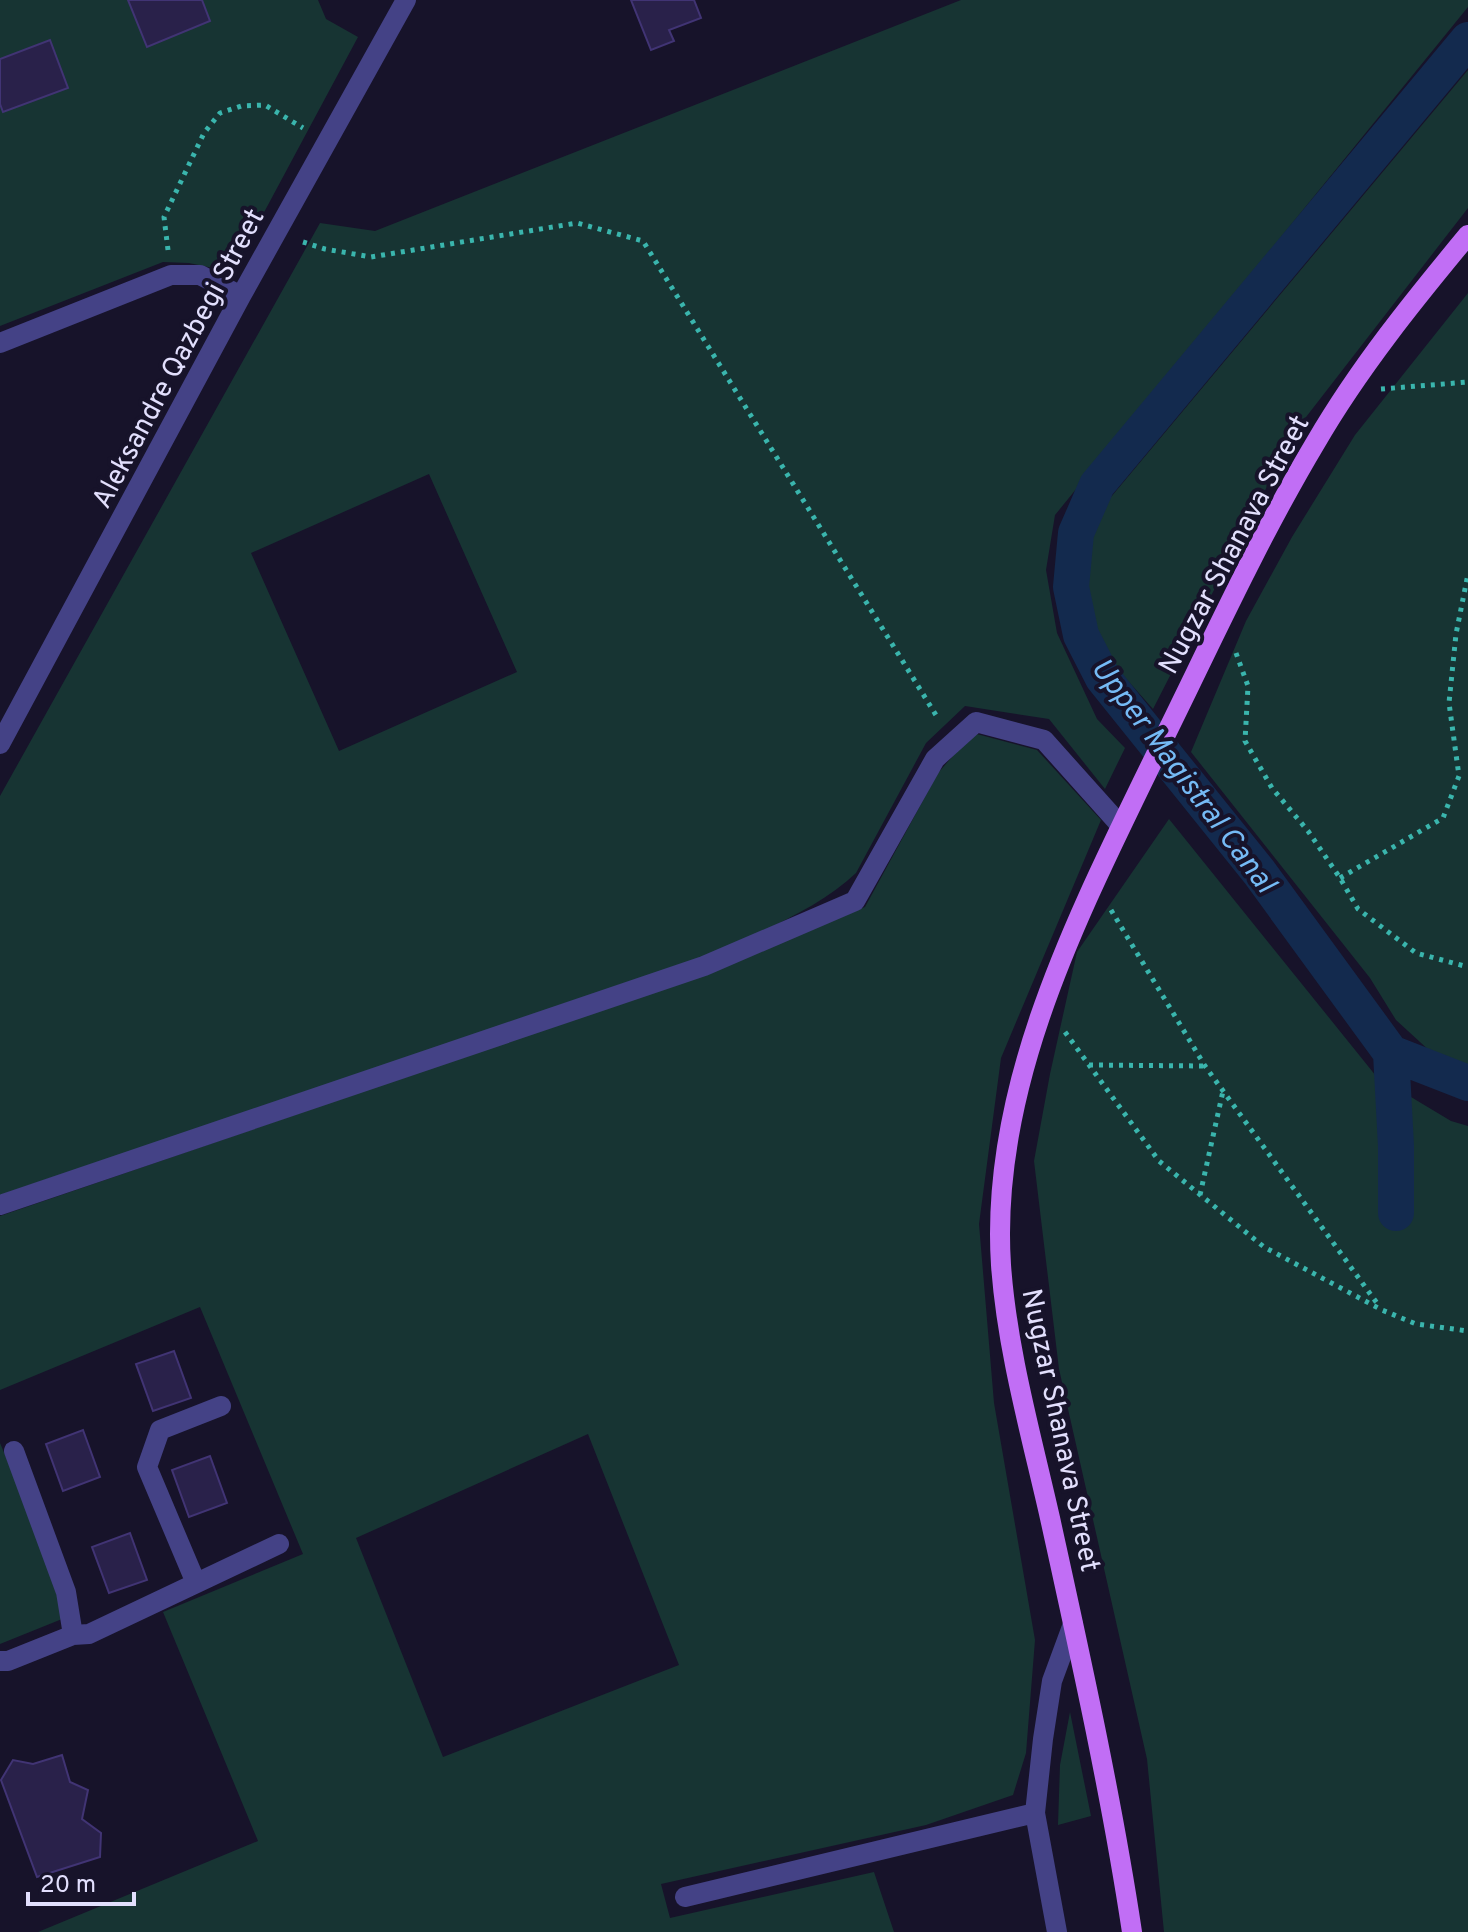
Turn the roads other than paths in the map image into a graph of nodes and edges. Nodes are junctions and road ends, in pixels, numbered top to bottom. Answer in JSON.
{"nodes":[{"id":1,"x":406,"y":0,"type":"edge"},
{"id":2,"x":1468,"y":235,"type":"edge"},
{"id":3,"x":241,"y":296,"type":"junction"},
{"id":4,"x":0,"y":343,"type":"edge"},
{"id":5,"x":25,"y":698,"type":"junction"},
{"id":6,"x":0,"y":707,"type":"edge"},
{"id":7,"x":0,"y":744,"type":"edge"},
{"id":8,"x":1121,"y":826,"type":"junction"},
{"id":9,"x":0,"y":1205,"type":"edge"},
{"id":10,"x":221,"y":1406,"type":"dead end"},
{"id":11,"x":14,"y":1451,"type":"dead end"},
{"id":12,"x":279,"y":1544,"type":"dead end"},
{"id":13,"x":196,"y":1583,"type":"junction"},
{"id":14,"x":1073,"y":1624,"type":"junction"},
{"id":15,"x":73,"y":1635,"type":"junction"},
{"id":16,"x":0,"y":1661,"type":"edge"},
{"id":17,"x":1035,"y":1813,"type":"junction"},
{"id":18,"x":685,"y":1897,"type":"dead end"},
{"id":19,"x":1057,"y":1932,"type":"edge"},
{"id":20,"x":1132,"y":1932,"type":"edge"}],
"edges":[{"from":1,"to":3,"type":"street","name":"Aleksandre Qazbegi Street"},
{"from":2,"to":8,"type":"main road","name":"Nugzar Shanava Street"},
{"from":3,"to":4,"type":"street"},
{"from":3,"to":5,"type":"street","name":"Aleksandre Qazbegi Street"},
{"from":5,"to":6,"type":"street"},
{"from":5,"to":7,"type":"street","name":"Aleksandre Qazbegi Street"},
{"from":8,"to":9,"type":"street"},
{"from":8,"to":14,"type":"main road","name":"Nugzar Shanava Street"},
{"from":10,"to":13,"type":"street"},
{"from":11,"to":15,"type":"street"},
{"from":12,"to":13,"type":"street"},
{"from":13,"to":15,"type":"street"},
{"from":14,"to":17,"type":"street"},
{"from":14,"to":20,"type":"main road","name":"Nugzar Shanava Street"},
{"from":15,"to":16,"type":"street"},
{"from":17,"to":18,"type":"street"},
{"from":17,"to":19,"type":"street"}]}
